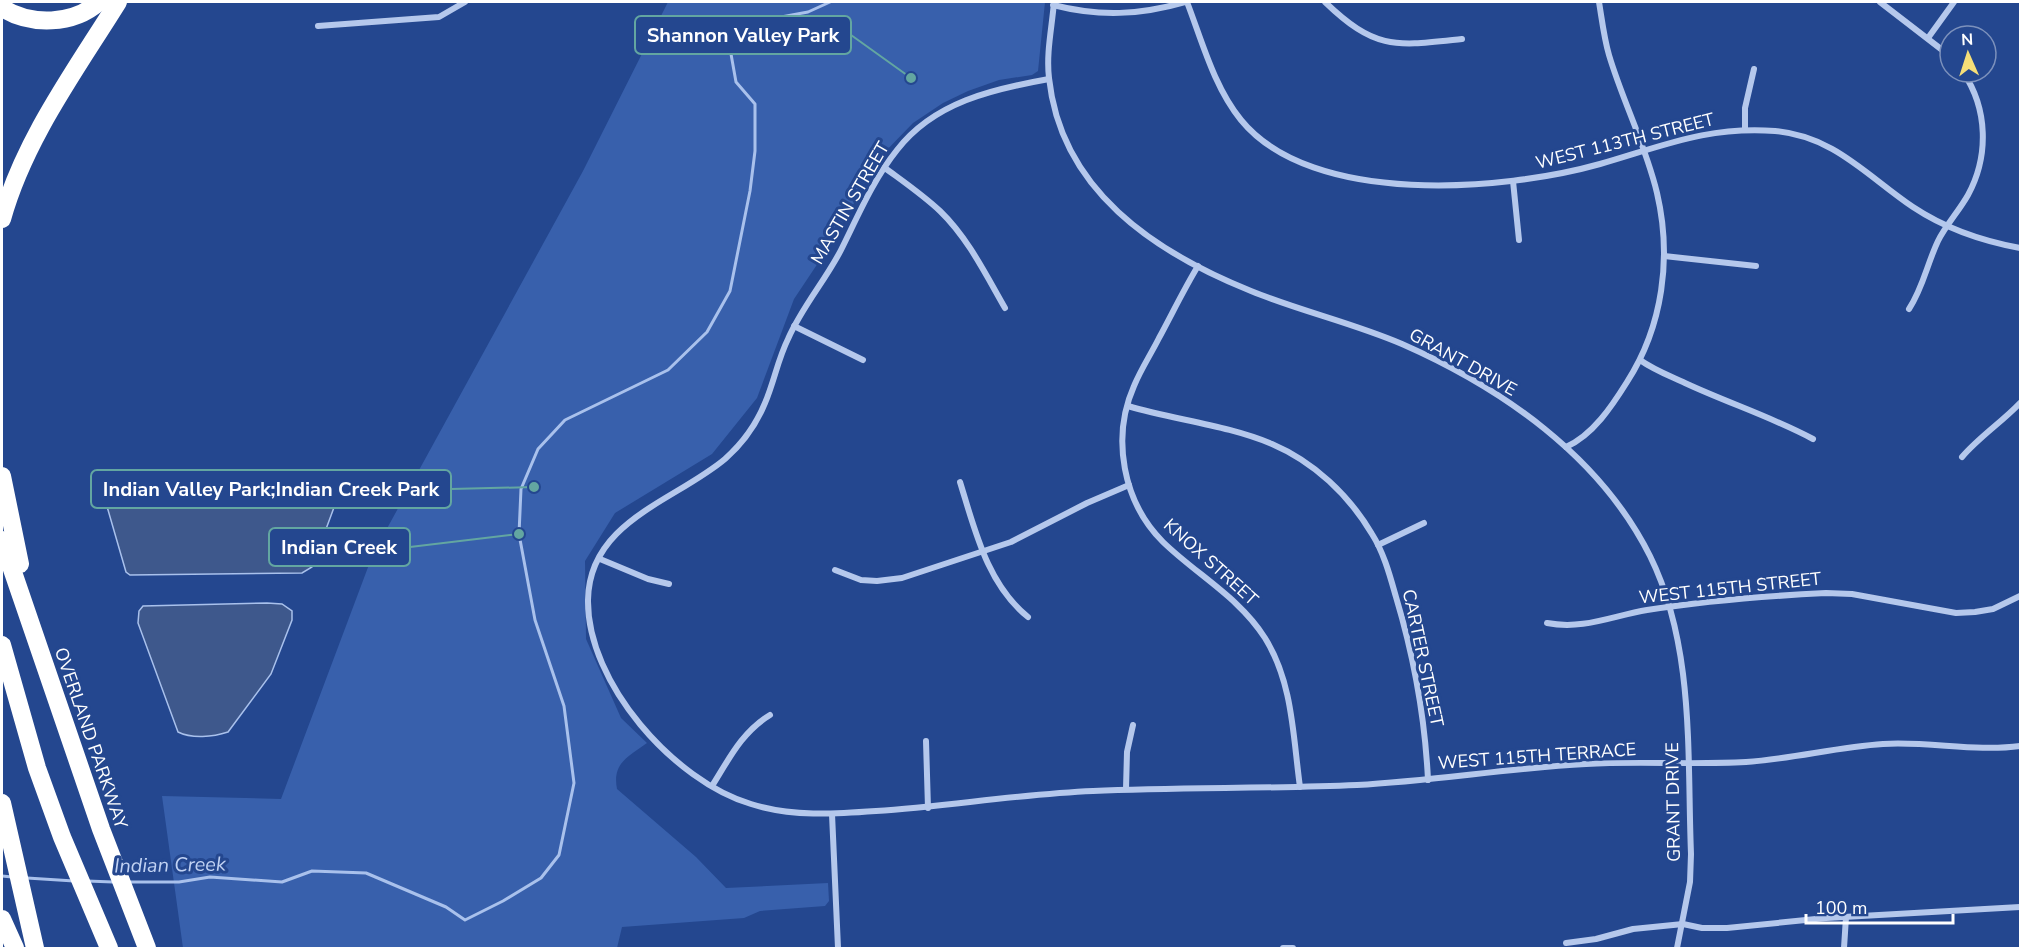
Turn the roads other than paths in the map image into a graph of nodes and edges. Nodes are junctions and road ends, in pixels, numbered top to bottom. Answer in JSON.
{"nodes":[{"id":1,"x":99,"y":2,"type":"edge"},
{"id":2,"x":118,"y":2,"type":"edge"},
{"id":3,"x":465,"y":2,"type":"edge"},
{"id":4,"x":1186,"y":2,"type":"edge"},
{"id":5,"x":1325,"y":2,"type":"edge"},
{"id":6,"x":1599,"y":2,"type":"edge"},
{"id":7,"x":1880,"y":2,"type":"edge"},
{"id":8,"x":1954,"y":2,"type":"edge"},
{"id":9,"x":1054,"y":3,"type":"edge"},
{"id":10,"x":2,"y":8,"type":"edge"},
{"id":11,"x":318,"y":26,"type":"dead end"},
{"id":12,"x":1928,"y":38,"type":"junction"},
{"id":13,"x":1462,"y":39,"type":"dead end"},
{"id":14,"x":1938,"y":46,"type":"edge"},
{"id":15,"x":1754,"y":69,"type":"dead end"},
{"id":16,"x":1049,"y":80,"type":"junction"},
{"id":17,"x":1969,"y":84,"type":"edge"},
{"id":18,"x":1745,"y":130,"type":"junction"},
{"id":19,"x":1643,"y":150,"type":"junction"},
{"id":20,"x":885,"y":168,"type":"junction"},
{"id":21,"x":1513,"y":182,"type":"junction"},
{"id":22,"x":2,"y":219,"type":"edge"},
{"id":23,"x":1947,"y":227,"type":"junction"},
{"id":24,"x":1519,"y":240,"type":"dead end"},
{"id":25,"x":2020,"y":248,"type":"edge"},
{"id":26,"x":1664,"y":256,"type":"junction"},
{"id":27,"x":1198,"y":266,"type":"junction"},
{"id":28,"x":1756,"y":266,"type":"dead end"},
{"id":29,"x":1005,"y":308,"type":"dead end"},
{"id":30,"x":1910,"y":309,"type":"dead end"},
{"id":31,"x":794,"y":326,"type":"junction"},
{"id":32,"x":863,"y":360,"type":"dead end"},
{"id":33,"x":1640,"y":360,"type":"junction"},
{"id":34,"x":2020,"y":403,"type":"edge"},
{"id":35,"x":1128,"y":406,"type":"junction"},
{"id":36,"x":1813,"y":439,"type":"dead end"},
{"id":37,"x":1566,"y":447,"type":"junction"},
{"id":38,"x":1962,"y":458,"type":"dead end"},
{"id":39,"x":2,"y":476,"type":"edge"},
{"id":40,"x":960,"y":482,"type":"dead end"},
{"id":41,"x":1129,"y":486,"type":"junction"},
{"id":42,"x":1424,"y":523,"type":"dead end"},
{"id":43,"x":2,"y":540,"type":"edge"},
{"id":44,"x":1378,"y":545,"type":"junction"},
{"id":45,"x":983,"y":551,"type":"junction"},
{"id":46,"x":600,"y":558,"type":"junction"},
{"id":47,"x":835,"y":570,"type":"dead end"},
{"id":48,"x":669,"y":584,"type":"dead end"},
{"id":49,"x":2020,"y":596,"type":"edge"},
{"id":50,"x":1669,"y":607,"type":"junction"},
{"id":51,"x":1028,"y":617,"type":"dead end"},
{"id":52,"x":1547,"y":623,"type":"dead end"},
{"id":53,"x":2,"y":645,"type":"edge"},
{"id":54,"x":38,"y":651,"type":"junction"},
{"id":55,"x":606,"y":669,"type":"joint"},
{"id":56,"x":770,"y":716,"type":"dead end"},
{"id":57,"x":1133,"y":725,"type":"dead end"},
{"id":58,"x":926,"y":741,"type":"dead end"},
{"id":59,"x":2020,"y":746,"type":"edge"},
{"id":60,"x":1688,"y":763,"type":"junction"},
{"id":61,"x":1428,"y":780,"type":"junction"},
{"id":62,"x":712,"y":786,"type":"junction"},
{"id":63,"x":1300,"y":787,"type":"junction"},
{"id":64,"x":1126,"y":789,"type":"junction"},
{"id":65,"x":2,"y":806,"type":"edge"},
{"id":66,"x":928,"y":808,"type":"junction"},
{"id":67,"x":832,"y":814,"type":"junction"},
{"id":68,"x":2020,"y":907,"type":"edge"},
{"id":69,"x":1846,"y":917,"type":"junction"},
{"id":70,"x":2,"y":919,"type":"edge"},
{"id":71,"x":1683,"y":924,"type":"junction"},
{"id":72,"x":1566,"y":943,"type":"dead end"},
{"id":73,"x":15,"y":948,"type":"edge"},
{"id":74,"x":35,"y":948,"type":"edge"},
{"id":75,"x":109,"y":948,"type":"edge"},
{"id":76,"x":147,"y":948,"type":"edge"},
{"id":77,"x":838,"y":948,"type":"edge"},
{"id":78,"x":1283,"y":948,"type":"edge"},
{"id":79,"x":1293,"y":948,"type":"edge"},
{"id":80,"x":1677,"y":948,"type":"edge"},
{"id":81,"x":1844,"y":948,"type":"edge"}],
"edges":[{"from":1,"to":10,"type":"highway"},
{"from":2,"to":22,"type":"highway"},
{"from":3,"to":11,"type":"street"},
{"from":4,"to":9,"type":"street"},
{"from":4,"to":21,"type":"street","name":"WEST 113TH STREET"},
{"from":5,"to":13,"type":"street"},
{"from":6,"to":19,"type":"street"},
{"from":7,"to":12,"type":"street"},
{"from":8,"to":12,"type":"street"},
{"from":9,"to":16,"type":"street","name":"GRANT DRIVE"},
{"from":12,"to":14,"type":"street"},
{"from":15,"to":18,"type":"street"},
{"from":16,"to":20,"type":"street","name":"MASTIN STREET"},
{"from":16,"to":27,"type":"street","name":"GRANT DRIVE"},
{"from":17,"to":23,"type":"street"},
{"from":18,"to":19,"type":"street","name":"WEST 113TH STREET"},
{"from":18,"to":23,"type":"street","name":"WEST 113TH STREET"},
{"from":19,"to":21,"type":"street","name":"WEST 113TH STREET"},
{"from":19,"to":26,"type":"street"},
{"from":20,"to":29,"type":"street"},
{"from":20,"to":31,"type":"street","name":"MASTIN STREET"},
{"from":21,"to":24,"type":"street","name":"WEST 113TH STREET"},
{"from":23,"to":25,"type":"street","name":"WEST 113TH STREET"},
{"from":23,"to":30,"type":"street"},
{"from":26,"to":28,"type":"street"},
{"from":26,"to":33,"type":"street"},
{"from":27,"to":35,"type":"street","name":"KNOX STREET"},
{"from":27,"to":37,"type":"street","name":"GRANT DRIVE"},
{"from":31,"to":32,"type":"street"},
{"from":31,"to":46,"type":"street","name":"MASTIN STREET"},
{"from":33,"to":36,"type":"street"},
{"from":33,"to":37,"type":"street"},
{"from":34,"to":38,"type":"street"},
{"from":35,"to":41,"type":"street","name":"KNOX STREET"},
{"from":35,"to":44,"type":"street","name":"CARTER STREET"},
{"from":37,"to":50,"type":"street","name":"GRANT DRIVE"},
{"from":39,"to":54,"type":"highway"},
{"from":40,"to":45,"type":"street"},
{"from":41,"to":45,"type":"street"},
{"from":41,"to":63,"type":"street","name":"KNOX STREET"},
{"from":42,"to":44,"type":"street"},
{"from":43,"to":54,"type":"highway","name":"OVERLAND PARKWAY"},
{"from":44,"to":61,"type":"street","name":"CARTER STREET"},
{"from":45,"to":47,"type":"street"},
{"from":45,"to":51,"type":"street"},
{"from":46,"to":48,"type":"street"},
{"from":46,"to":55,"type":"street","name":"MASTIN STREET"},
{"from":49,"to":50,"type":"street","name":"WEST 115TH STREET"},
{"from":50,"to":52,"type":"street","name":"WEST 115TH STREET"},
{"from":50,"to":60,"type":"street","name":"GRANT DRIVE"},
{"from":53,"to":75,"type":"highway"},
{"from":54,"to":76,"type":"highway","name":"OVERLAND PARKWAY"},
{"from":55,"to":62,"type":"street","name":"WEST 115TH TERRACE"},
{"from":56,"to":62,"type":"street"},
{"from":57,"to":64,"type":"street"},
{"from":58,"to":66,"type":"street"},
{"from":59,"to":60,"type":"street","name":"WEST 115TH TERRACE"},
{"from":60,"to":61,"type":"street","name":"WEST 115TH TERRACE"},
{"from":60,"to":71,"type":"street","name":"GRANT DRIVE"},
{"from":61,"to":63,"type":"street","name":"WEST 115TH TERRACE"},
{"from":62,"to":67,"type":"street","name":"WEST 115TH TERRACE"},
{"from":63,"to":64,"type":"street","name":"WEST 115TH TERRACE"},
{"from":64,"to":66,"type":"street","name":"WEST 115TH TERRACE"},
{"from":65,"to":74,"type":"highway"},
{"from":66,"to":67,"type":"street","name":"WEST 115TH TERRACE"},
{"from":67,"to":77,"type":"street"},
{"from":68,"to":69,"type":"street"},
{"from":69,"to":71,"type":"street"},
{"from":69,"to":81,"type":"street"},
{"from":70,"to":73,"type":"highway"},
{"from":71,"to":72,"type":"street"},
{"from":71,"to":80,"type":"street","name":"GRANT DRIVE"},
{"from":78,"to":79,"type":"street"}]}
